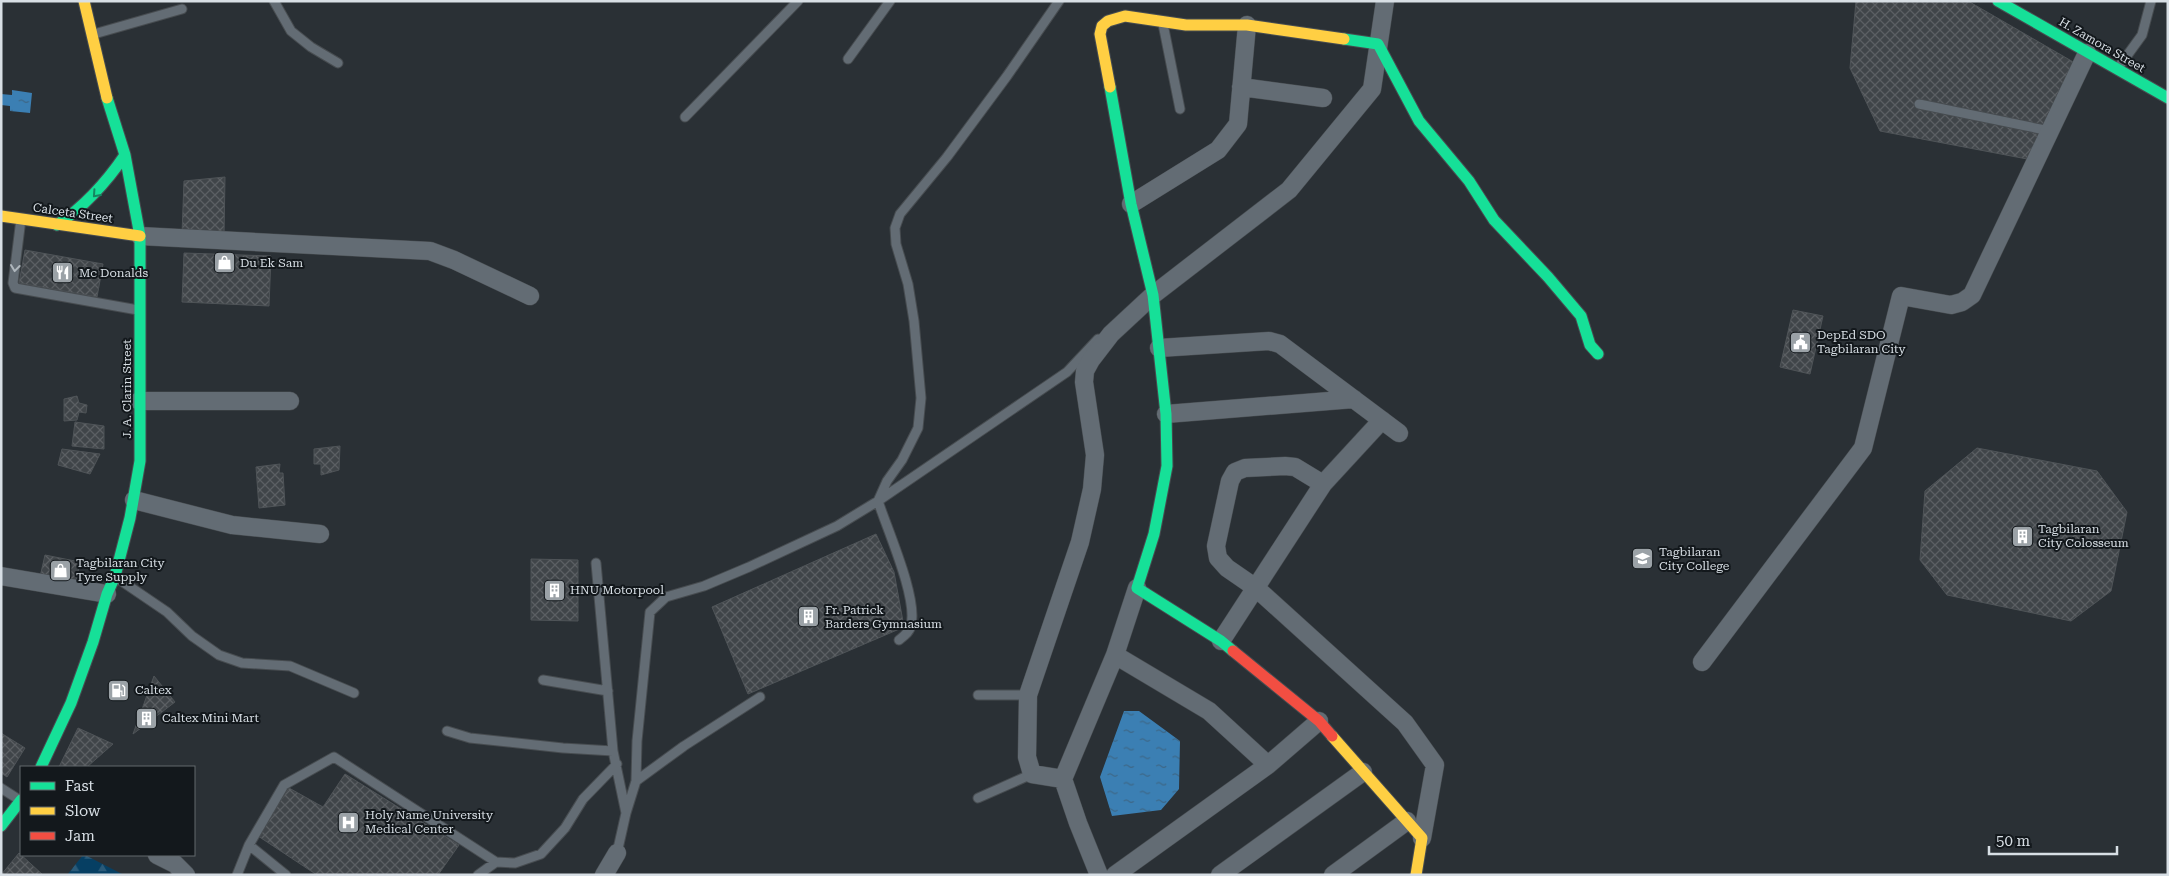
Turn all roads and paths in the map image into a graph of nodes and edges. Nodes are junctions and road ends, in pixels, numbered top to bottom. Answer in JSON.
{"nodes":[{"id":1,"x":83,"y":1,"type":"edge"},
{"id":2,"x":274,"y":1,"type":"edge"},
{"id":3,"x":798,"y":1,"type":"edge"},
{"id":4,"x":890,"y":1,"type":"edge"},
{"id":5,"x":1059,"y":1,"type":"edge"},
{"id":6,"x":1385,"y":1,"type":"edge"},
{"id":7,"x":1998,"y":1,"type":"edge"},
{"id":8,"x":2151,"y":1,"type":"edge"},
{"id":9,"x":182,"y":9,"type":"dead end"},
{"id":10,"x":1163,"y":21,"type":"junction"},
{"id":11,"x":1247,"y":25,"type":"junction"},
{"id":12,"x":91,"y":35,"type":"junction"},
{"id":13,"x":1378,"y":44,"type":"junction"},
{"id":14,"x":2087,"y":53,"type":"junction"},
{"id":15,"x":848,"y":60,"type":"dead end"},
{"id":16,"x":338,"y":63,"type":"dead end"},
{"id":17,"x":2116,"y":70,"type":"junction"},
{"id":18,"x":1241,"y":87,"type":"junction"},
{"id":19,"x":1323,"y":98,"type":"dead end"},
{"id":20,"x":2168,"y":98,"type":"edge"},
{"id":21,"x":1919,"y":104,"type":"dead end"},
{"id":22,"x":1180,"y":109,"type":"dead end"},
{"id":23,"x":686,"y":117,"type":"dead end"},
{"id":24,"x":2050,"y":131,"type":"junction"},
{"id":25,"x":125,"y":155,"type":"junction"},
{"id":26,"x":1131,"y":204,"type":"junction"},
{"id":27,"x":1,"y":216,"type":"edge"},
{"id":28,"x":21,"y":219,"type":"junction"},
{"id":29,"x":57,"y":225,"type":"junction"},
{"id":30,"x":140,"y":236,"type":"junction"},
{"id":31,"x":1153,"y":295,"type":"junction"},
{"id":32,"x":530,"y":296,"type":"dead end"},
{"id":33,"x":142,"y":311,"type":"junction"},
{"id":34,"x":1111,"y":334,"type":"junction"},
{"id":35,"x":1159,"y":348,"type":"junction"},
{"id":36,"x":1598,"y":354,"type":"dead end"},
{"id":37,"x":1354,"y":399,"type":"junction"},
{"id":38,"x":139,"y":401,"type":"junction"},
{"id":39,"x":290,"y":401,"type":"dead end"},
{"id":40,"x":1166,"y":414,"type":"junction"},
{"id":41,"x":1382,"y":420,"type":"junction"},
{"id":42,"x":1399,"y":433,"type":"dead end"},
{"id":43,"x":1322,"y":484,"type":"junction"},
{"id":44,"x":134,"y":500,"type":"junction"},
{"id":45,"x":878,"y":500,"type":"junction"},
{"id":46,"x":320,"y":534,"type":"dead end"},
{"id":47,"x":596,"y":563,"type":"dead end"},
{"id":48,"x":1,"y":576,"type":"edge"},
{"id":49,"x":115,"y":576,"type":"junction"},
{"id":50,"x":1137,"y":588,"type":"junction"},
{"id":51,"x":1256,"y":588,"type":"junction"},
{"id":52,"x":107,"y":594,"type":"junction"},
{"id":53,"x":899,"y":640,"type":"dead end"},
{"id":54,"x":1221,"y":641,"type":"junction"},
{"id":55,"x":1115,"y":655,"type":"junction"},
{"id":56,"x":1702,"y":662,"type":"dead end"},
{"id":57,"x":543,"y":680,"type":"dead end"},
{"id":58,"x":608,"y":691,"type":"junction"},
{"id":59,"x":354,"y":693,"type":"dead end"},
{"id":60,"x":978,"y":695,"type":"dead end"},
{"id":61,"x":1028,"y":695,"type":"junction"},
{"id":62,"x":760,"y":697,"type":"dead end"},
{"id":63,"x":1319,"y":721,"type":"junction"},
{"id":64,"x":448,"y":731,"type":"dead end"},
{"id":65,"x":613,"y":751,"type":"junction"},
{"id":66,"x":616,"y":764,"type":"junction"},
{"id":67,"x":1268,"y":765,"type":"junction"},
{"id":68,"x":41,"y":766,"type":"edge"},
{"id":69,"x":1363,"y":772,"type":"junction"},
{"id":70,"x":1032,"y":774,"type":"junction"},
{"id":71,"x":1063,"y":779,"type":"junction"},
{"id":72,"x":636,"y":781,"type":"junction"},
{"id":73,"x":1,"y":788,"type":"edge"},
{"id":74,"x":978,"y":798,"type":"dead end"},
{"id":75,"x":20,"y":799,"type":"edge"},
{"id":76,"x":20,"y":801,"type":"edge"},
{"id":77,"x":626,"y":813,"type":"junction"},
{"id":78,"x":1407,"y":821,"type":"junction"},
{"id":79,"x":1,"y":826,"type":"edge"},
{"id":80,"x":1422,"y":838,"type":"junction"},
{"id":81,"x":249,"y":845,"type":"junction"},
{"id":82,"x":617,"y":853,"type":"joint"},
{"id":83,"x":159,"y":856,"type":"edge"},
{"id":84,"x":496,"y":862,"type":"junction"},
{"id":85,"x":186,"y":875,"type":"edge"},
{"id":86,"x":237,"y":875,"type":"edge"},
{"id":87,"x":286,"y":875,"type":"edge"},
{"id":88,"x":478,"y":875,"type":"edge"},
{"id":89,"x":604,"y":875,"type":"edge"},
{"id":90,"x":1099,"y":875,"type":"edge"},
{"id":91,"x":1116,"y":875,"type":"edge"},
{"id":92,"x":1220,"y":875,"type":"edge"},
{"id":93,"x":1333,"y":875,"type":"edge"},
{"id":94,"x":1416,"y":875,"type":"edge"}],
"edges":[{"from":1,"to":12,"type":"street","name":"J. A. Clarin Street"},
{"from":2,"to":16,"type":"lane"},
{"from":3,"to":23,"type":"lane"},
{"from":4,"to":15,"type":"lane"},
{"from":5,"to":45,"type":"lane"},
{"from":6,"to":13,"type":"street"},
{"from":7,"to":14,"type":"street","name":"H. Zamora Street"},
{"from":8,"to":17,"type":"lane"},
{"from":9,"to":12,"type":"lane"},
{"from":10,"to":11,"type":"street"},
{"from":10,"to":22,"type":"lane"},
{"from":10,"to":26,"type":"street"},
{"from":11,"to":13,"type":"street"},
{"from":11,"to":18,"type":"street"},
{"from":12,"to":25,"type":"street","name":"J. A. Clarin Street"},
{"from":13,"to":31,"type":"street"},
{"from":13,"to":36,"type":"street"},
{"from":14,"to":17,"type":"street","name":"H. Zamora Street"},
{"from":14,"to":24,"type":"street"},
{"from":17,"to":20,"type":"street","name":"H. Zamora Street"},
{"from":18,"to":19,"type":"street"},
{"from":18,"to":26,"type":"street"},
{"from":21,"to":24,"type":"lane"},
{"from":24,"to":56,"type":"street"},
{"from":25,"to":29,"type":"street","one_way":true},
{"from":25,"to":30,"type":"street","name":"J. A. Clarin Street"},
{"from":26,"to":31,"type":"street"},
{"from":27,"to":28,"type":"street","name":"Calceta Street"},
{"from":28,"to":29,"type":"street","name":"Calceta Street"},
{"from":28,"to":33,"type":"lane","one_way":true},
{"from":29,"to":30,"type":"street","name":"Calceta Street"},
{"from":30,"to":32,"type":"street"},
{"from":30,"to":33,"type":"street","name":"J. A. Clarin Street"},
{"from":31,"to":34,"type":"street"},
{"from":31,"to":35,"type":"street"},
{"from":33,"to":38,"type":"street","name":"J. A. Clarin Street"},
{"from":34,"to":45,"type":"lane"},
{"from":34,"to":61,"type":"street"},
{"from":35,"to":37,"type":"street"},
{"from":35,"to":40,"type":"street"},
{"from":37,"to":40,"type":"street"},
{"from":37,"to":41,"type":"street"},
{"from":38,"to":39,"type":"street"},
{"from":38,"to":44,"type":"street","name":"J. A. Clarin Street"},
{"from":40,"to":50,"type":"street"},
{"from":41,"to":42,"type":"street"},
{"from":41,"to":43,"type":"street"},
{"from":43,"to":51,"type":"street"},
{"from":43,"to":51,"type":"street"},
{"from":44,"to":46,"type":"street"},
{"from":44,"to":49,"type":"street","name":"J. A. Clarin Street"},
{"from":45,"to":53,"type":"lane"},
{"from":45,"to":72,"type":"lane"},
{"from":47,"to":58,"type":"lane"},
{"from":48,"to":52,"type":"street"},
{"from":49,"to":52,"type":"street","name":"J. A. Clarin Street"},
{"from":49,"to":59,"type":"lane"},
{"from":50,"to":54,"type":"street"},
{"from":50,"to":55,"type":"street"},
{"from":51,"to":54,"type":"street"},
{"from":51,"to":80,"type":"street"},
{"from":52,"to":68,"type":"street","name":"J. A. Clarin Street"},
{"from":54,"to":63,"type":"street"},
{"from":55,"to":67,"type":"street"},
{"from":55,"to":71,"type":"street"},
{"from":57,"to":58,"type":"lane"},
{"from":58,"to":65,"type":"lane"},
{"from":60,"to":61,"type":"lane"},
{"from":61,"to":70,"type":"street"},
{"from":62,"to":72,"type":"lane"},
{"from":63,"to":67,"type":"street"},
{"from":63,"to":69,"type":"street"},
{"from":64,"to":65,"type":"lane"},
{"from":65,"to":66,"type":"lane"},
{"from":66,"to":77,"type":"lane"},
{"from":66,"to":84,"type":"lane"},
{"from":67,"to":91,"type":"street"},
{"from":69,"to":78,"type":"street"},
{"from":69,"to":92,"type":"street"},
{"from":70,"to":71,"type":"street"},
{"from":70,"to":74,"type":"lane"},
{"from":71,"to":90,"type":"street"},
{"from":72,"to":77,"type":"lane"},
{"from":73,"to":75,"type":"lane"},
{"from":76,"to":79,"type":"street"},
{"from":77,"to":82,"type":"lane"},
{"from":78,"to":80,"type":"street"},
{"from":78,"to":93,"type":"street"},
{"from":80,"to":94,"type":"street"},
{"from":81,"to":84,"type":"lane"},
{"from":81,"to":86,"type":"lane"},
{"from":81,"to":87,"type":"lane"},
{"from":82,"to":89,"type":"street"},
{"from":83,"to":85,"type":"street"},
{"from":84,"to":88,"type":"lane"}]}
